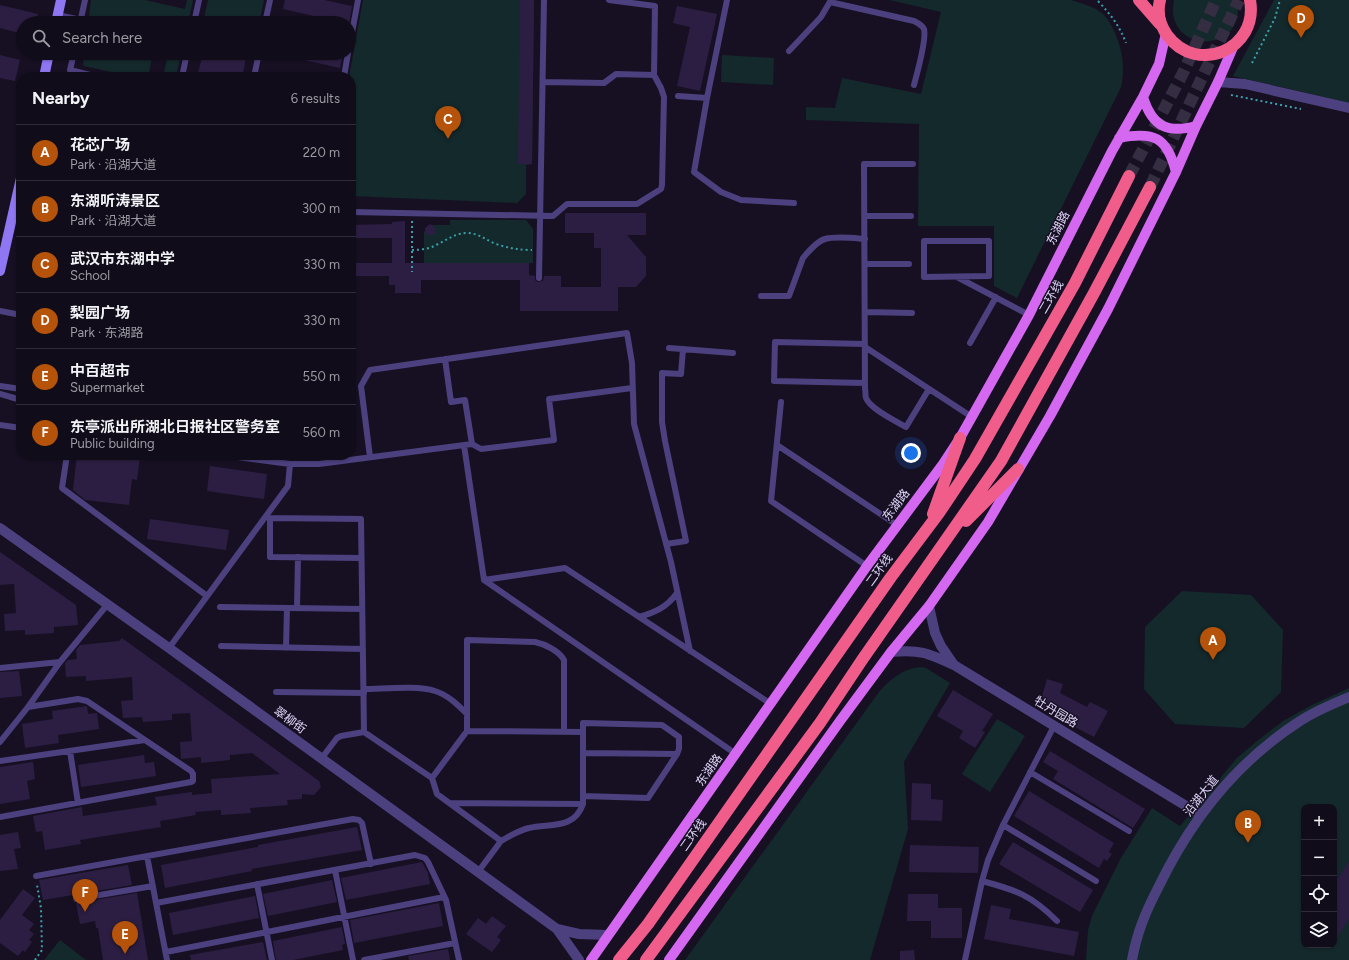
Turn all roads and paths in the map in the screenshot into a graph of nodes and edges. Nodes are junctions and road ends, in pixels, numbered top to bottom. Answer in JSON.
{"nodes":[{"id":1,"x":61,"y":0,"type":"edge"},
{"id":2,"x":85,"y":0,"type":"edge"},
{"id":3,"x":199,"y":0,"type":"edge"},
{"id":4,"x":270,"y":0,"type":"edge"},
{"id":5,"x":358,"y":0,"type":"edge"},
{"id":6,"x":544,"y":0,"type":"edge"},
{"id":7,"x":609,"y":0,"type":"edge"},
{"id":8,"x":727,"y":0,"type":"edge"},
{"id":9,"x":1139,"y":0,"type":"edge"},
{"id":10,"x":1160,"y":0,"type":"edge"},
{"id":11,"x":1280,"y":0,"type":"edge"},
{"id":12,"x":831,"y":1,"type":"edge"},
{"id":13,"x":1098,"y":1,"type":"dead end"},
{"id":14,"x":1253,"y":3,"type":"edge"},
{"id":15,"x":58,"y":16,"type":"edge"},
{"id":16,"x":81,"y":16,"type":"edge"},
{"id":17,"x":196,"y":16,"type":"edge"},
{"id":18,"x":267,"y":16,"type":"edge"},
{"id":19,"x":355,"y":16,"type":"edge"},
{"id":20,"x":1164,"y":29,"type":"junction"},
{"id":21,"x":1126,"y":43,"type":"dead end"},
{"id":22,"x":1234,"y":45,"type":"junction"},
{"id":23,"x":789,"y":51,"type":"dead end"},
{"id":24,"x":48,"y":60,"type":"edge"},
{"id":25,"x":72,"y":60,"type":"edge"},
{"id":26,"x":186,"y":60,"type":"edge"},
{"id":27,"x":258,"y":60,"type":"edge"},
{"id":28,"x":347,"y":60,"type":"edge"},
{"id":29,"x":1252,"y":64,"type":"dead end"},
{"id":30,"x":45,"y":72,"type":"edge"},
{"id":31,"x":78,"y":72,"type":"edge"},
{"id":32,"x":183,"y":72,"type":"edge"},
{"id":33,"x":255,"y":72,"type":"edge"},
{"id":34,"x":345,"y":72,"type":"edge"},
{"id":35,"x":654,"y":75,"type":"junction"},
{"id":36,"x":542,"y":82,"type":"junction"},
{"id":37,"x":914,"y":85,"type":"dead end"},
{"id":38,"x":1216,"y":87,"type":"junction"},
{"id":39,"x":678,"y":96,"type":"dead end"},
{"id":40,"x":1143,"y":97,"type":"junction"},
{"id":41,"x":707,"y":98,"type":"junction"},
{"id":42,"x":1349,"y":108,"type":"edge"},
{"id":43,"x":1304,"y":110,"type":"dead end"},
{"id":44,"x":1196,"y":126,"type":"junction"},
{"id":45,"x":1119,"y":138,"type":"junction"},
{"id":46,"x":913,"y":164,"type":"dead end"},
{"id":47,"x":1176,"y":172,"type":"junction"},
{"id":48,"x":1129,"y":176,"type":"tunnel mouth"},
{"id":49,"x":1150,"y":187,"type":"tunnel mouth"},
{"id":50,"x":16,"y":200,"type":"edge"},
{"id":51,"x":794,"y":203,"type":"dead end"},
{"id":52,"x":356,"y":212,"type":"edge"},
{"id":53,"x":412,"y":214,"type":"junction"},
{"id":54,"x":540,"y":216,"type":"junction"},
{"id":55,"x":865,"y":216,"type":"junction"},
{"id":56,"x":910,"y":216,"type":"dead end"},
{"id":57,"x":865,"y":238,"type":"junction"},
{"id":58,"x":412,"y":250,"type":"junction"},
{"id":59,"x":540,"y":250,"type":"junction"},
{"id":60,"x":865,"y":264,"type":"junction"},
{"id":61,"x":909,"y":264,"type":"dead end"},
{"id":62,"x":0,"y":271,"type":"edge"},
{"id":63,"x":412,"y":272,"type":"dead end"},
{"id":64,"x":956,"y":276,"type":"junction"},
{"id":65,"x":539,"y":278,"type":"dead end"},
{"id":66,"x":761,"y":296,"type":"dead end"},
{"id":67,"x":996,"y":297,"type":"junction"},
{"id":68,"x":0,"y":312,"type":"edge"},
{"id":69,"x":865,"y":312,"type":"junction"},
{"id":70,"x":912,"y":313,"type":"dead end"},
{"id":71,"x":16,"y":314,"type":"edge"},
{"id":72,"x":1029,"y":314,"type":"junction"},
{"id":73,"x":970,"y":343,"type":"dead end"},
{"id":74,"x":865,"y":345,"type":"junction"},
{"id":75,"x":669,"y":348,"type":"dead end"},
{"id":76,"x":683,"y":349,"type":"junction"},
{"id":77,"x":733,"y":353,"type":"dead end"},
{"id":78,"x":445,"y":359,"type":"junction"},
{"id":79,"x":865,"y":383,"type":"junction"},
{"id":80,"x":0,"y":386,"type":"edge"},
{"id":81,"x":16,"y":388,"type":"edge"},
{"id":82,"x":632,"y":388,"type":"junction"},
{"id":83,"x":929,"y":389,"type":"junction"},
{"id":84,"x":0,"y":394,"type":"edge"},
{"id":85,"x":16,"y":399,"type":"edge"},
{"id":86,"x":781,"y":402,"type":"dead end"},
{"id":87,"x":972,"y":418,"type":"junction"},
{"id":88,"x":0,"y":426,"type":"edge"},
{"id":89,"x":16,"y":428,"type":"edge"},
{"id":90,"x":960,"y":438,"type":"junction"},
{"id":91,"x":472,"y":444,"type":"junction"},
{"id":92,"x":464,"y":445,"type":"junction"},
{"id":93,"x":777,"y":445,"type":"junction"},
{"id":94,"x":370,"y":458,"type":"junction"},
{"id":95,"x":66,"y":460,"type":"edge"},
{"id":96,"x":260,"y":460,"type":"edge"},
{"id":97,"x":353,"y":460,"type":"edge"},
{"id":98,"x":356,"y":460,"type":"edge"},
{"id":99,"x":290,"y":464,"type":"junction"},
{"id":100,"x":1018,"y":469,"type":"junction"},
{"id":101,"x":897,"y":525,"type":"junction"},
{"id":102,"x":927,"y":530,"type":"junction"},
{"id":103,"x":2,"y":531,"type":"edge"},
{"id":104,"x":666,"y":544,"type":"junction"},
{"id":105,"x":944,"y":544,"type":"junction"},
{"id":106,"x":298,"y":557,"type":"junction"},
{"id":107,"x":361,"y":558,"type":"junction"},
{"id":108,"x":867,"y":566,"type":"junction"},
{"id":109,"x":484,"y":580,"type":"junction"},
{"id":110,"x":678,"y":593,"type":"junction"},
{"id":111,"x":207,"y":596,"type":"junction"},
{"id":112,"x":107,"y":605,"type":"junction"},
{"id":113,"x":929,"y":606,"type":"junction"},
{"id":114,"x":220,"y":607,"type":"dead end"},
{"id":115,"x":287,"y":608,"type":"junction"},
{"id":116,"x":297,"y":608,"type":"junction"},
{"id":117,"x":362,"y":609,"type":"junction"},
{"id":118,"x":640,"y":617,"type":"junction"},
{"id":119,"x":221,"y":646,"type":"dead end"},
{"id":120,"x":169,"y":648,"type":"junction"},
{"id":121,"x":286,"y":648,"type":"junction"},
{"id":122,"x":363,"y":649,"type":"junction"},
{"id":123,"x":690,"y":651,"type":"junction"},
{"id":124,"x":891,"y":652,"type":"junction"},
{"id":125,"x":60,"y":662,"type":"junction"},
{"id":126,"x":954,"y":665,"type":"junction"},
{"id":127,"x":0,"y":668,"type":"edge"},
{"id":128,"x":364,"y":691,"type":"junction"},
{"id":129,"x":276,"y":692,"type":"dead end"},
{"id":130,"x":1349,"y":697,"type":"edge"},
{"id":131,"x":771,"y":704,"type":"junction"},
{"id":132,"x":28,"y":707,"type":"junction"},
{"id":133,"x":467,"y":714,"type":"junction"},
{"id":134,"x":1054,"y":726,"type":"junction"},
{"id":135,"x":467,"y":731,"type":"junction"},
{"id":136,"x":364,"y":732,"type":"junction"},
{"id":137,"x":564,"y":732,"type":"junction"},
{"id":138,"x":583,"y":732,"type":"junction"},
{"id":139,"x":145,"y":740,"type":"junction"},
{"id":140,"x":0,"y":742,"type":"edge"},
{"id":141,"x":70,"y":751,"type":"junction"},
{"id":142,"x":583,"y":753,"type":"junction"},
{"id":143,"x":677,"y":754,"type":"junction"},
{"id":144,"x":736,"y":754,"type":"junction"},
{"id":145,"x":321,"y":759,"type":"junction"},
{"id":146,"x":0,"y":761,"type":"edge"},
{"id":147,"x":1030,"y":772,"type":"junction"},
{"id":148,"x":432,"y":778,"type":"junction"},
{"id":149,"x":582,"y":796,"type":"junction"},
{"id":150,"x":78,"y":803,"type":"junction"},
{"id":151,"x":450,"y":803,"type":"junction"},
{"id":152,"x":582,"y":804,"type":"junction"},
{"id":153,"x":1201,"y":815,"type":"junction"},
{"id":154,"x":0,"y":817,"type":"edge"},
{"id":155,"x":1003,"y":825,"type":"junction"},
{"id":156,"x":1129,"y":831,"type":"dead end"},
{"id":157,"x":501,"y":841,"type":"junction"},
{"id":158,"x":147,"y":856,"type":"junction"},
{"id":159,"x":371,"y":864,"type":"junction"},
{"id":160,"x":335,"y":870,"type":"junction"},
{"id":161,"x":478,"y":872,"type":"junction"},
{"id":162,"x":36,"y":876,"type":"joint"},
{"id":163,"x":982,"y":881,"type":"junction"},
{"id":164,"x":1096,"y":881,"type":"dead end"},
{"id":165,"x":257,"y":884,"type":"junction"},
{"id":166,"x":153,"y":886,"type":"junction"},
{"id":167,"x":444,"y":897,"type":"junction"},
{"id":168,"x":76,"y":899,"type":"dead end"},
{"id":169,"x":156,"y":903,"type":"junction"},
{"id":170,"x":344,"y":917,"type":"junction"},
{"id":171,"x":1057,"y":921,"type":"dead end"},
{"id":172,"x":557,"y":929,"type":"junction"},
{"id":173,"x":267,"y":932,"type":"junction"},
{"id":174,"x":608,"y":935,"type":"junction"},
{"id":175,"x":455,"y":943,"type":"junction"},
{"id":176,"x":166,"y":952,"type":"junction"},
{"id":177,"x":35,"y":960,"type":"edge"},
{"id":178,"x":167,"y":960,"type":"edge"},
{"id":179,"x":272,"y":960,"type":"edge"},
{"id":180,"x":353,"y":960,"type":"edge"},
{"id":181,"x":364,"y":960,"type":"edge"},
{"id":182,"x":459,"y":960,"type":"edge"},
{"id":183,"x":579,"y":960,"type":"edge"},
{"id":184,"x":591,"y":960,"type":"edge"},
{"id":185,"x":620,"y":960,"type":"edge"},
{"id":186,"x":646,"y":960,"type":"edge"},
{"id":187,"x":669,"y":960,"type":"edge"},
{"id":188,"x":965,"y":960,"type":"edge"},
{"id":189,"x":1132,"y":960,"type":"edge"}],
"edges":[{"from":1,"to":15,"type":"street"},
{"from":2,"to":16,"type":"lane"},
{"from":3,"to":17,"type":"lane"},
{"from":4,"to":18,"type":"lane"},
{"from":5,"to":19,"type":"lane"},
{"from":6,"to":36,"type":"lane"},
{"from":7,"to":35,"type":"lane"},
{"from":8,"to":41,"type":"lane"},
{"from":9,"to":20,"type":"highway"},
{"from":10,"to":20,"type":"highway"},
{"from":11,"to":29,"type":"path"},
{"from":12,"to":23,"type":"lane"},
{"from":12,"to":37,"type":"lane"},
{"from":13,"to":21,"type":"path"},
{"from":14,"to":22,"type":"highway"},
{"from":20,"to":22,"type":"highway"},
{"from":20,"to":40,"type":"main road","name":"东湖路"},
{"from":22,"to":38,"type":"main road"},
{"from":24,"to":30,"type":"street"},
{"from":25,"to":31,"type":"lane"},
{"from":26,"to":32,"type":"lane"},
{"from":27,"to":33,"type":"lane"},
{"from":28,"to":34,"type":"lane"},
{"from":35,"to":36,"type":"lane"},
{"from":35,"to":54,"type":"lane"},
{"from":36,"to":54,"type":"lane"},
{"from":38,"to":42,"type":"street"},
{"from":38,"to":43,"type":"path"},
{"from":38,"to":44,"type":"main road"},
{"from":39,"to":41,"type":"lane"},
{"from":40,"to":44,"type":"main road"},
{"from":40,"to":45,"type":"main road","name":"东湖路"},
{"from":41,"to":51,"type":"lane"},
{"from":44,"to":47,"type":"main road"},
{"from":45,"to":47,"type":"main road"},
{"from":45,"to":72,"type":"main road","name":"东湖路"},
{"from":46,"to":55,"type":"lane"},
{"from":47,"to":100,"type":"main road"},
{"from":48,"to":102,"type":"highway","name":"二环线"},
{"from":49,"to":105,"type":"highway"},
{"from":50,"to":62,"type":"street"},
{"from":52,"to":53,"type":"lane"},
{"from":53,"to":54,"type":"lane"},
{"from":53,"to":58,"type":"path"},
{"from":54,"to":59,"type":"lane"},
{"from":55,"to":56,"type":"lane"},
{"from":55,"to":57,"type":"lane"},
{"from":57,"to":60,"type":"lane"},
{"from":57,"to":66,"type":"lane"},
{"from":58,"to":59,"type":"path"},
{"from":58,"to":63,"type":"path"},
{"from":59,"to":65,"type":"lane"},
{"from":60,"to":61,"type":"lane"},
{"from":60,"to":69,"type":"lane"},
{"from":64,"to":64,"type":"lane"},
{"from":64,"to":67,"type":"lane"},
{"from":67,"to":72,"type":"lane"},
{"from":67,"to":73,"type":"lane"},
{"from":68,"to":71,"type":"lane"},
{"from":69,"to":70,"type":"lane"},
{"from":69,"to":74,"type":"lane"},
{"from":72,"to":87,"type":"main road","name":"东湖路"},
{"from":74,"to":79,"type":"lane"},
{"from":74,"to":79,"type":"lane"},
{"from":74,"to":83,"type":"lane"},
{"from":75,"to":76,"type":"lane"},
{"from":76,"to":77,"type":"lane"},
{"from":76,"to":104,"type":"lane"},
{"from":78,"to":82,"type":"lane"},
{"from":78,"to":91,"type":"lane"},
{"from":78,"to":94,"type":"lane"},
{"from":79,"to":83,"type":"lane"},
{"from":80,"to":81,"type":"lane"},
{"from":82,"to":91,"type":"lane"},
{"from":82,"to":104,"type":"lane"},
{"from":83,"to":87,"type":"lane"},
{"from":84,"to":85,"type":"lane"},
{"from":86,"to":93,"type":"lane"},
{"from":87,"to":90,"type":"main road","name":"东湖路"},
{"from":88,"to":89,"type":"lane"},
{"from":90,"to":101,"type":"main road","name":"东湖路"},
{"from":90,"to":102,"type":"highway"},
{"from":91,"to":92,"type":"lane"},
{"from":92,"to":94,"type":"lane"},
{"from":92,"to":109,"type":"lane"},
{"from":93,"to":101,"type":"lane"},
{"from":93,"to":108,"type":"lane"},
{"from":94,"to":98,"type":"lane"},
{"from":95,"to":111,"type":"lane"},
{"from":96,"to":99,"type":"lane"},
{"from":97,"to":99,"type":"lane"},
{"from":99,"to":111,"type":"lane"},
{"from":100,"to":105,"type":"highway"},
{"from":100,"to":113,"type":"main road"},
{"from":101,"to":108,"type":"main road","name":"东湖路"},
{"from":102,"to":185,"type":"highway","name":"二环线"},
{"from":103,"to":112,"type":"street","name":"翠柳街"},
{"from":104,"to":110,"type":"lane"},
{"from":105,"to":186,"type":"highway"},
{"from":106,"to":107,"type":"lane"},
{"from":106,"to":107,"type":"lane"},
{"from":106,"to":116,"type":"lane"},
{"from":107,"to":117,"type":"lane"},
{"from":108,"to":131,"type":"main road","name":"东湖路"},
{"from":109,"to":118,"type":"lane"},
{"from":109,"to":144,"type":"lane"},
{"from":110,"to":118,"type":"lane"},
{"from":110,"to":123,"type":"lane"},
{"from":111,"to":120,"type":"lane"},
{"from":112,"to":120,"type":"street","name":"翠柳街"},
{"from":112,"to":125,"type":"lane"},
{"from":113,"to":124,"type":"main road"},
{"from":113,"to":126,"type":"street","name":"牡丹园路"},
{"from":114,"to":115,"type":"lane"},
{"from":115,"to":116,"type":"lane"},
{"from":115,"to":121,"type":"lane"},
{"from":116,"to":117,"type":"lane"},
{"from":117,"to":122,"type":"lane"},
{"from":118,"to":123,"type":"lane"},
{"from":119,"to":121,"type":"lane"},
{"from":120,"to":145,"type":"street","name":"翠柳街"},
{"from":121,"to":122,"type":"lane"},
{"from":122,"to":128,"type":"lane"},
{"from":123,"to":131,"type":"lane"},
{"from":124,"to":126,"type":"street"},
{"from":124,"to":187,"type":"main road"},
{"from":125,"to":127,"type":"lane"},
{"from":125,"to":132,"type":"lane"},
{"from":126,"to":134,"type":"street","name":"牡丹园路"},
{"from":128,"to":129,"type":"lane"},
{"from":128,"to":133,"type":"lane"},
{"from":128,"to":136,"type":"lane"},
{"from":130,"to":153,"type":"street","name":"沿湖大道"},
{"from":131,"to":144,"type":"main road","name":"东湖路"},
{"from":132,"to":139,"type":"lane"},
{"from":132,"to":140,"type":"lane"},
{"from":133,"to":135,"type":"lane"},
{"from":133,"to":137,"type":"lane"},
{"from":134,"to":147,"type":"lane"},
{"from":134,"to":153,"type":"street","name":"牡丹园路"},
{"from":135,"to":137,"type":"lane"},
{"from":135,"to":148,"type":"lane"},
{"from":136,"to":145,"type":"lane"},
{"from":136,"to":148,"type":"lane"},
{"from":137,"to":138,"type":"lane"},
{"from":138,"to":142,"type":"lane"},
{"from":138,"to":143,"type":"lane"},
{"from":139,"to":141,"type":"lane"},
{"from":139,"to":150,"type":"lane"},
{"from":141,"to":146,"type":"lane"},
{"from":141,"to":150,"type":"lane"},
{"from":142,"to":143,"type":"lane"},
{"from":142,"to":149,"type":"lane"},
{"from":143,"to":149,"type":"lane"},
{"from":144,"to":174,"type":"main road","name":"东湖路"},
{"from":145,"to":161,"type":"street","name":"翠柳街"},
{"from":147,"to":155,"type":"lane"},
{"from":147,"to":156,"type":"lane"},
{"from":148,"to":151,"type":"lane"},
{"from":149,"to":152,"type":"lane"},
{"from":150,"to":154,"type":"lane"},
{"from":151,"to":152,"type":"lane"},
{"from":151,"to":157,"type":"lane"},
{"from":152,"to":157,"type":"lane"},
{"from":153,"to":189,"type":"street","name":"沿湖大道"},
{"from":155,"to":163,"type":"lane"},
{"from":155,"to":164,"type":"lane"},
{"from":157,"to":161,"type":"lane"},
{"from":158,"to":159,"type":"lane"},
{"from":158,"to":162,"type":"lane"},
{"from":158,"to":166,"type":"lane"},
{"from":159,"to":160,"type":"lane"},
{"from":159,"to":167,"type":"lane"},
{"from":160,"to":165,"type":"lane"},
{"from":160,"to":170,"type":"lane"},
{"from":161,"to":172,"type":"street","name":"翠柳街"},
{"from":162,"to":177,"type":"path"},
{"from":163,"to":171,"type":"lane"},
{"from":163,"to":188,"type":"lane"},
{"from":165,"to":169,"type":"lane"},
{"from":165,"to":173,"type":"lane"},
{"from":166,"to":168,"type":"lane"},
{"from":166,"to":169,"type":"lane"},
{"from":167,"to":170,"type":"lane"},
{"from":167,"to":175,"type":"lane"},
{"from":169,"to":176,"type":"lane"},
{"from":170,"to":173,"type":"lane"},
{"from":170,"to":180,"type":"lane"},
{"from":172,"to":174,"type":"street"},
{"from":172,"to":183,"type":"street"},
{"from":173,"to":176,"type":"lane"},
{"from":173,"to":179,"type":"lane"},
{"from":174,"to":184,"type":"main road","name":"东湖路"},
{"from":175,"to":181,"type":"lane"},
{"from":175,"to":182,"type":"lane"},
{"from":176,"to":178,"type":"lane"}]}
